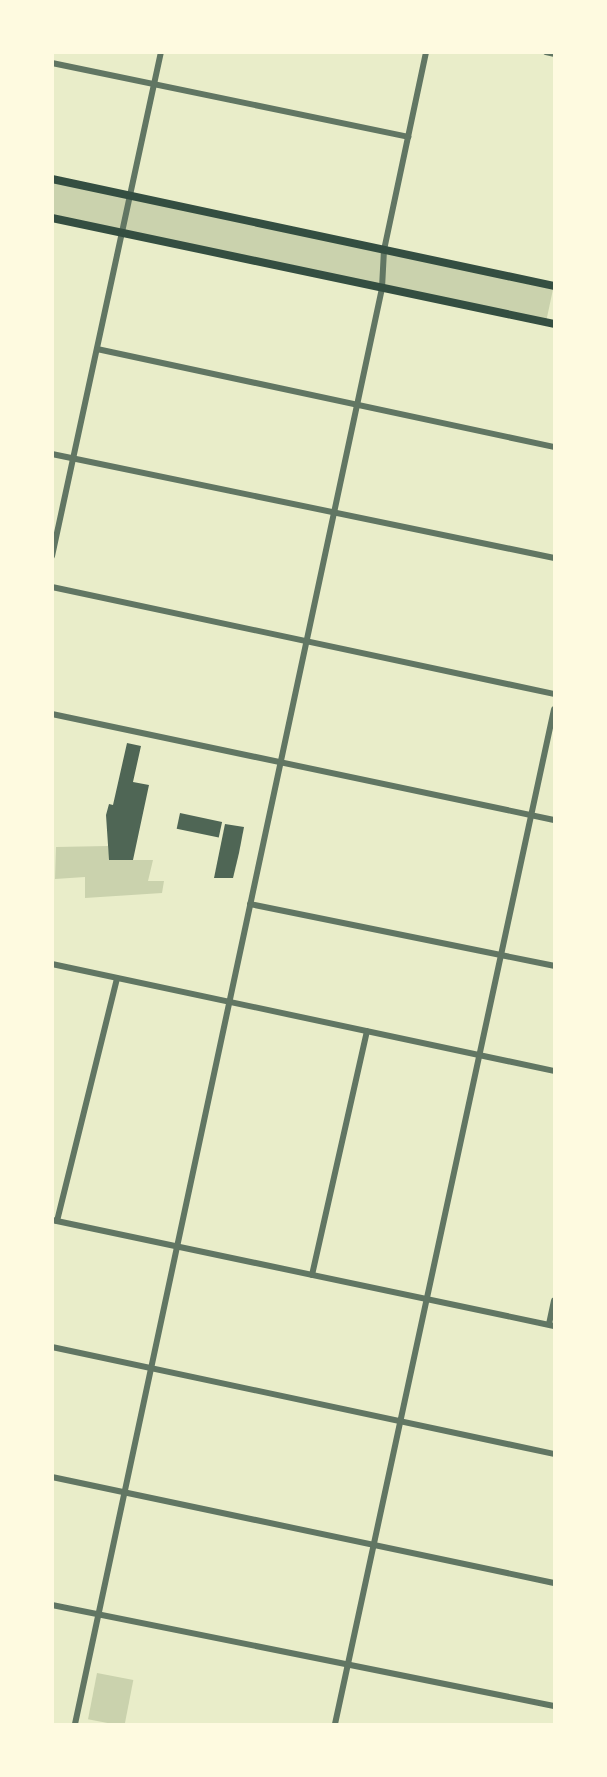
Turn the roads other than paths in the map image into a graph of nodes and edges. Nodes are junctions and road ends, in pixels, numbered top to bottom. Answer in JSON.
{"nodes":[{"id":1,"x":161,"y":52,"type":"edge"},
{"id":2,"x":426,"y":52,"type":"edge"},
{"id":3,"x":546,"y":52,"type":"edge"},
{"id":4,"x":555,"y":54,"type":"edge"},
{"id":5,"x":52,"y":63,"type":"edge"},
{"id":6,"x":154,"y":84,"type":"junction"},
{"id":7,"x":408,"y":137,"type":"junction"},
{"id":8,"x":52,"y":179,"type":"edge"},
{"id":9,"x":130,"y":196,"type":"junction"},
{"id":10,"x":52,"y":218,"type":"edge"},
{"id":11,"x":122,"y":232,"type":"junction"},
{"id":12,"x":384,"y":250,"type":"junction"},
{"id":13,"x":555,"y":286,"type":"edge"},
{"id":14,"x":382,"y":288,"type":"junction"},
{"id":15,"x":555,"y":324,"type":"edge"},
{"id":16,"x":97,"y":349,"type":"junction"},
{"id":17,"x":357,"y":405,"type":"junction"},
{"id":18,"x":555,"y":447,"type":"edge"},
{"id":19,"x":52,"y":454,"type":"edge"},
{"id":20,"x":73,"y":458,"type":"junction"},
{"id":21,"x":334,"y":512,"type":"junction"},
{"id":22,"x":52,"y":556,"type":"edge"},
{"id":23,"x":555,"y":558,"type":"edge"},
{"id":24,"x":52,"y":588,"type":"edge"},
{"id":25,"x":306,"y":641,"type":"junction"},
{"id":26,"x":555,"y":694,"type":"edge"},
{"id":27,"x":555,"y":709,"type":"edge"},
{"id":28,"x":52,"y":714,"type":"edge"},
{"id":29,"x":281,"y":761,"type":"junction"},
{"id":30,"x":532,"y":814,"type":"junction"},
{"id":31,"x":555,"y":820,"type":"edge"},
{"id":32,"x":250,"y":904,"type":"junction"},
{"id":33,"x":500,"y":955,"type":"junction"},
{"id":34,"x":52,"y":964,"type":"edge"},
{"id":35,"x":555,"y":966,"type":"edge"},
{"id":36,"x":117,"y":978,"type":"junction"},
{"id":37,"x":229,"y":1002,"type":"junction"},
{"id":38,"x":367,"y":1031,"type":"junction"},
{"id":39,"x":479,"y":1055,"type":"junction"},
{"id":40,"x":555,"y":1071,"type":"edge"},
{"id":41,"x":55,"y":1221,"type":"edge"},
{"id":42,"x":177,"y":1246,"type":"junction"},
{"id":43,"x":312,"y":1275,"type":"junction"},
{"id":44,"x":427,"y":1299,"type":"junction"},
{"id":45,"x":555,"y":1301,"type":"edge"},
{"id":46,"x":552,"y":1325,"type":"edge"},
{"id":47,"x":52,"y":1347,"type":"edge"},
{"id":48,"x":151,"y":1368,"type":"junction"},
{"id":49,"x":400,"y":1421,"type":"junction"},
{"id":50,"x":555,"y":1454,"type":"edge"},
{"id":51,"x":52,"y":1477,"type":"edge"},
{"id":52,"x":125,"y":1493,"type":"junction"},
{"id":53,"x":373,"y":1545,"type":"junction"},
{"id":54,"x":555,"y":1583,"type":"edge"},
{"id":55,"x":52,"y":1605,"type":"edge"},
{"id":56,"x":99,"y":1614,"type":"junction"},
{"id":57,"x":349,"y":1664,"type":"junction"},
{"id":58,"x":555,"y":1706,"type":"edge"},
{"id":59,"x":75,"y":1725,"type":"edge"},
{"id":60,"x":335,"y":1725,"type":"edge"}],
"edges":[{"from":1,"to":6,"type":"street"},
{"from":2,"to":7,"type":"street"},
{"from":3,"to":4,"type":"street"},
{"from":5,"to":6,"type":"street"},
{"from":6,"to":7,"type":"street"},
{"from":6,"to":9,"type":"street"},
{"from":7,"to":12,"type":"street"},
{"from":8,"to":9,"type":"main road"},
{"from":9,"to":11,"type":"street"},
{"from":9,"to":12,"type":"main road"},
{"from":10,"to":11,"type":"main road"},
{"from":11,"to":14,"type":"main road"},
{"from":11,"to":16,"type":"street"},
{"from":12,"to":13,"type":"main road"},
{"from":12,"to":14,"type":"street"},
{"from":14,"to":15,"type":"main road"},
{"from":14,"to":17,"type":"street"},
{"from":16,"to":17,"type":"street"},
{"from":16,"to":20,"type":"street"},
{"from":17,"to":18,"type":"street"},
{"from":17,"to":21,"type":"street"},
{"from":19,"to":20,"type":"street"},
{"from":20,"to":21,"type":"street"},
{"from":20,"to":22,"type":"street"},
{"from":21,"to":23,"type":"street"},
{"from":21,"to":25,"type":"street"},
{"from":24,"to":25,"type":"street"},
{"from":25,"to":26,"type":"street"},
{"from":25,"to":29,"type":"street"},
{"from":27,"to":30,"type":"street"},
{"from":28,"to":29,"type":"street"},
{"from":29,"to":30,"type":"street"},
{"from":29,"to":32,"type":"street"},
{"from":30,"to":31,"type":"street"},
{"from":30,"to":33,"type":"street"},
{"from":32,"to":33,"type":"street"},
{"from":32,"to":37,"type":"street"},
{"from":33,"to":35,"type":"street"},
{"from":33,"to":39,"type":"street"},
{"from":34,"to":36,"type":"street"},
{"from":36,"to":37,"type":"street"},
{"from":36,"to":41,"type":"street"},
{"from":37,"to":38,"type":"street"},
{"from":37,"to":42,"type":"street"},
{"from":38,"to":39,"type":"street"},
{"from":38,"to":43,"type":"street"},
{"from":39,"to":40,"type":"street"},
{"from":39,"to":44,"type":"street"},
{"from":41,"to":42,"type":"street"},
{"from":42,"to":43,"type":"street"},
{"from":42,"to":48,"type":"street"},
{"from":43,"to":44,"type":"street"},
{"from":44,"to":46,"type":"street"},
{"from":44,"to":49,"type":"street"},
{"from":45,"to":46,"type":"street"},
{"from":47,"to":48,"type":"street"},
{"from":48,"to":49,"type":"street"},
{"from":48,"to":52,"type":"street"},
{"from":49,"to":50,"type":"street"},
{"from":49,"to":53,"type":"street"},
{"from":51,"to":52,"type":"street"},
{"from":52,"to":53,"type":"street"},
{"from":52,"to":56,"type":"street"},
{"from":53,"to":54,"type":"street"},
{"from":53,"to":57,"type":"street"},
{"from":55,"to":56,"type":"street"},
{"from":56,"to":57,"type":"street"},
{"from":56,"to":59,"type":"street"},
{"from":57,"to":58,"type":"street"},
{"from":57,"to":60,"type":"street"}]}
